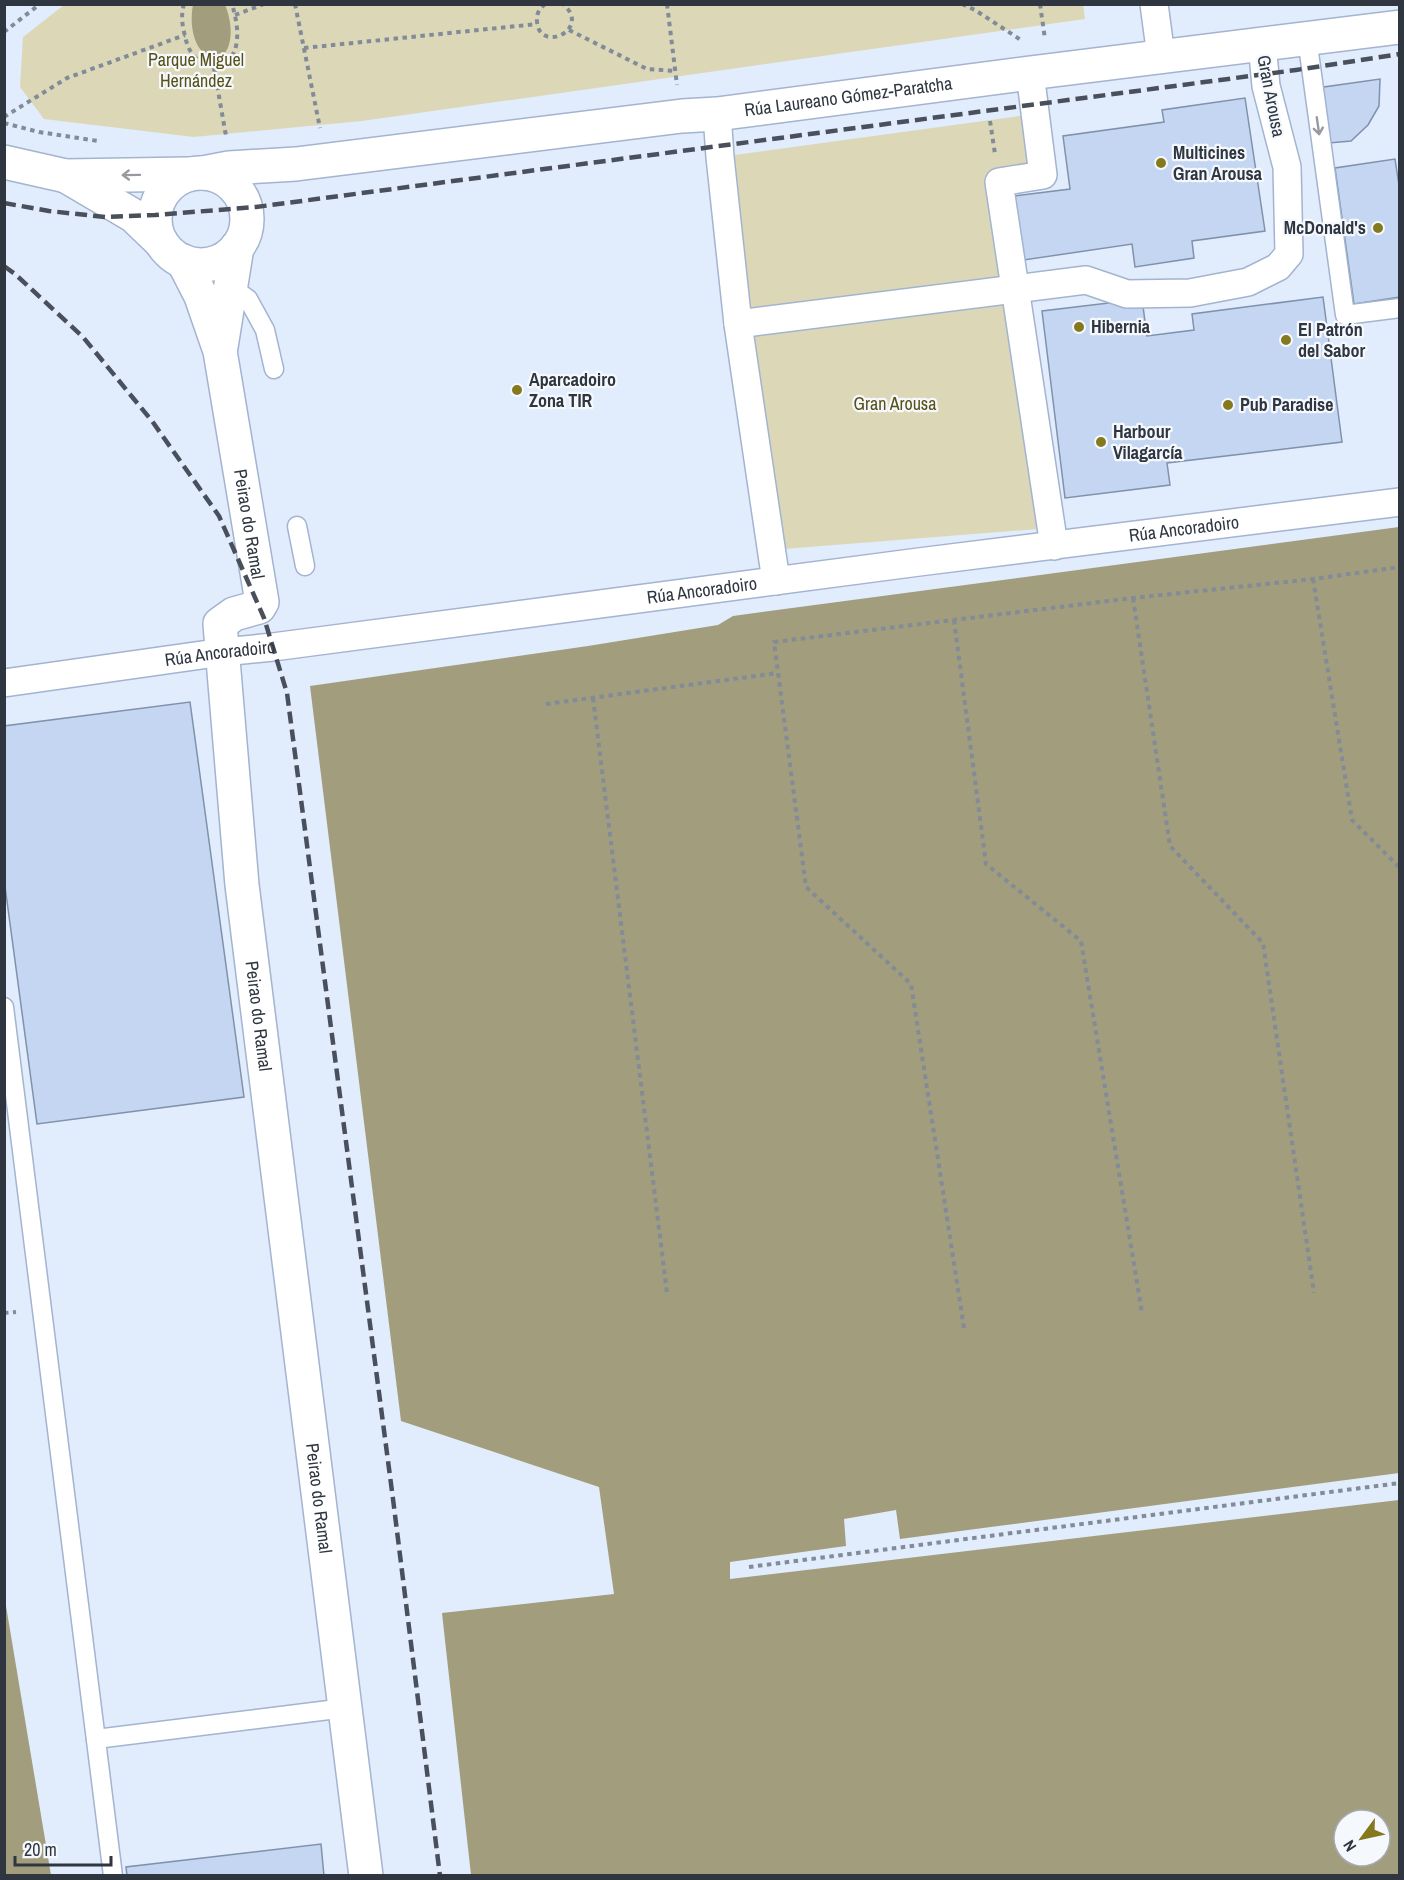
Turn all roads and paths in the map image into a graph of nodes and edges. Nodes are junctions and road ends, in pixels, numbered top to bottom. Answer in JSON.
{"nodes":[{"id":1,"x":40,"y":4,"type":"edge"},
{"id":2,"x":184,"y":4,"type":"edge"},
{"id":3,"x":232,"y":4,"type":"edge"},
{"id":4,"x":264,"y":4,"type":"edge"},
{"id":5,"x":295,"y":4,"type":"edge"},
{"id":6,"x":545,"y":4,"type":"edge"},
{"id":7,"x":563,"y":4,"type":"edge"},
{"id":8,"x":668,"y":4,"type":"edge"},
{"id":9,"x":962,"y":4,"type":"edge"},
{"id":10,"x":1040,"y":4,"type":"edge"},
{"id":11,"x":1154,"y":4,"type":"edge"},
{"id":12,"x":235,"y":15,"type":"junction"},
{"id":13,"x":537,"y":24,"type":"junction"},
{"id":14,"x":1400,"y":27,"type":"edge"},
{"id":15,"x":569,"y":30,"type":"junction"},
{"id":16,"x":4,"y":32,"type":"edge"},
{"id":17,"x":185,"y":35,"type":"junction"},
{"id":18,"x":1307,"y":38,"type":"junction"},
{"id":19,"x":1045,"y":40,"type":"dead end"},
{"id":20,"x":1262,"y":44,"type":"junction"},
{"id":21,"x":304,"y":48,"type":"junction"},
{"id":22,"x":1027,"y":57,"type":"junction"},
{"id":23,"x":1161,"y":57,"type":"junction"},
{"id":24,"x":214,"y":68,"type":"junction"},
{"id":25,"x":676,"y":70,"type":"junction"},
{"id":26,"x":678,"y":88,"type":"dead end"},
{"id":27,"x":717,"y":114,"type":"junction"},
{"id":28,"x":4,"y":117,"type":"edge"},
{"id":29,"x":321,"y":135,"type":"dead end"},
{"id":30,"x":228,"y":145,"type":"dead end"},
{"id":31,"x":4,"y":162,"type":"edge"},
{"id":32,"x":296,"y":164,"type":"junction"},
{"id":33,"x":196,"y":174,"type":"junction"},
{"id":34,"x":66,"y":176,"type":"junction"},
{"id":35,"x":242,"y":233,"type":"junction"},
{"id":36,"x":172,"y":251,"type":"junction"},
{"id":37,"x":230,"y":286,"type":"junction"},
{"id":38,"x":1015,"y":288,"type":"junction"},
{"id":39,"x":1400,"y":308,"type":"edge"},
{"id":40,"x":738,"y":324,"type":"junction"},
{"id":41,"x":220,"y":351,"type":"junction"},
{"id":42,"x":274,"y":369,"type":"dead end"},
{"id":43,"x":1400,"y":502,"type":"edge"},
{"id":44,"x":297,"y":526,"type":"dead end"},
{"id":45,"x":1054,"y":546,"type":"junction"},
{"id":46,"x":305,"y":566,"type":"dead end"},
{"id":47,"x":1400,"y":567,"type":"edge"},
{"id":48,"x":1314,"y":579,"type":"junction"},
{"id":49,"x":776,"y":581,"type":"junction"},
{"id":50,"x":1133,"y":598,"type":"junction"},
{"id":51,"x":954,"y":620,"type":"junction"},
{"id":52,"x":223,"y":652,"type":"junction"},
{"id":53,"x":778,"y":673,"type":"junction"},
{"id":54,"x":4,"y":682,"type":"edge"},
{"id":55,"x":593,"y":698,"type":"junction"},
{"id":56,"x":546,"y":704,"type":"dead end"},
{"id":57,"x":1400,"y":868,"type":"edge"},
{"id":58,"x":4,"y":1007,"type":"edge"},
{"id":59,"x":667,"y":1293,"type":"dead end"},
{"id":60,"x":1314,"y":1293,"type":"dead end"},
{"id":61,"x":16,"y":1312,"type":"dead end"},
{"id":62,"x":4,"y":1313,"type":"edge"},
{"id":63,"x":1142,"y":1313,"type":"dead end"},
{"id":64,"x":964,"y":1328,"type":"dead end"},
{"id":65,"x":1400,"y":1483,"type":"edge"},
{"id":66,"x":749,"y":1567,"type":"dead end"},
{"id":67,"x":345,"y":1708,"type":"junction"},
{"id":68,"x":96,"y":1740,"type":"junction"},
{"id":69,"x":113,"y":1875,"type":"edge"},
{"id":70,"x":366,"y":1875,"type":"edge"}],
"edges":[{"from":1,"to":16,"type":"path"},
{"from":2,"to":17,"type":"path"},
{"from":3,"to":12,"type":"path"},
{"from":4,"to":12,"type":"path"},
{"from":5,"to":21,"type":"path"},
{"from":6,"to":13,"type":"path"},
{"from":7,"to":15,"type":"path"},
{"from":8,"to":25,"type":"path"},
{"from":9,"to":22,"type":"path"},
{"from":10,"to":19,"type":"path"},
{"from":11,"to":23,"type":"street"},
{"from":12,"to":24,"type":"path"},
{"from":13,"to":15,"type":"path"},
{"from":13,"to":21,"type":"path"},
{"from":14,"to":18,"type":"main road","name":"Rúa Laureano Gómez-Paratcha"},
{"from":15,"to":25,"type":"path"},
{"from":17,"to":24,"type":"path"},
{"from":17,"to":28,"type":"path"},
{"from":18,"to":20,"type":"main road","name":"Rúa Laureano Gómez-Paratcha"},
{"from":18,"to":39,"type":"lane","one_way":true},
{"from":20,"to":23,"type":"main road","name":"Rúa Laureano Gómez-Paratcha"},
{"from":20,"to":38,"type":"street","name":"Gran Arousa"},
{"from":21,"to":29,"type":"path"},
{"from":22,"to":23,"type":"main road","name":"Rúa Laureano Gómez-Paratcha"},
{"from":22,"to":27,"type":"main road","name":"Rúa Laureano Gómez-Paratcha"},
{"from":22,"to":38,"type":"street"},
{"from":24,"to":30,"type":"path"},
{"from":25,"to":26,"type":"path"},
{"from":27,"to":32,"type":"main road","name":"Rúa Laureano Gómez-Paratcha"},
{"from":27,"to":40,"type":"street"},
{"from":31,"to":34,"type":"main road"},
{"from":32,"to":33,"type":"main road","name":"Rúa Laureano Gómez-Paratcha"},
{"from":32,"to":35,"type":"main road"},
{"from":33,"to":34,"type":"main road","one_way":true},
{"from":33,"to":35,"type":"main road"},
{"from":33,"to":36,"type":"main road"},
{"from":34,"to":36,"type":"main road"},
{"from":35,"to":36,"type":"main road"},
{"from":35,"to":37,"type":"main road","name":"Peirao do Ramal"},
{"from":36,"to":41,"type":"main road","name":"Peirao do Ramal"},
{"from":37,"to":41,"type":"main road","name":"Peirao do Ramal"},
{"from":37,"to":42,"type":"lane"},
{"from":38,"to":40,"type":"street","name":"Gran Arousa"},
{"from":38,"to":45,"type":"street"},
{"from":40,"to":49,"type":"street"},
{"from":41,"to":52,"type":"main road","name":"Peirao do Ramal"},
{"from":43,"to":45,"type":"street","name":"Rúa Ancoradoiro"},
{"from":44,"to":46,"type":"lane"},
{"from":45,"to":49,"type":"street","name":"Rúa Ancoradoiro"},
{"from":47,"to":48,"type":"path"},
{"from":48,"to":50,"type":"path"},
{"from":48,"to":57,"type":"path"},
{"from":49,"to":52,"type":"street","name":"Rúa Ancoradoiro"},
{"from":50,"to":51,"type":"path"},
{"from":50,"to":60,"type":"path"},
{"from":51,"to":53,"type":"path"},
{"from":51,"to":63,"type":"path"},
{"from":52,"to":54,"type":"street","name":"Rúa Ancoradoiro"},
{"from":52,"to":67,"type":"main road","name":"Peirao do Ramal"},
{"from":53,"to":55,"type":"path"},
{"from":53,"to":64,"type":"path"},
{"from":55,"to":56,"type":"path"},
{"from":55,"to":59,"type":"path"},
{"from":58,"to":68,"type":"lane"},
{"from":61,"to":62,"type":"path"},
{"from":65,"to":66,"type":"path"},
{"from":67,"to":68,"type":"lane"},
{"from":67,"to":70,"type":"main road","name":"Peirao do Ramal"},
{"from":68,"to":69,"type":"lane"}]}
